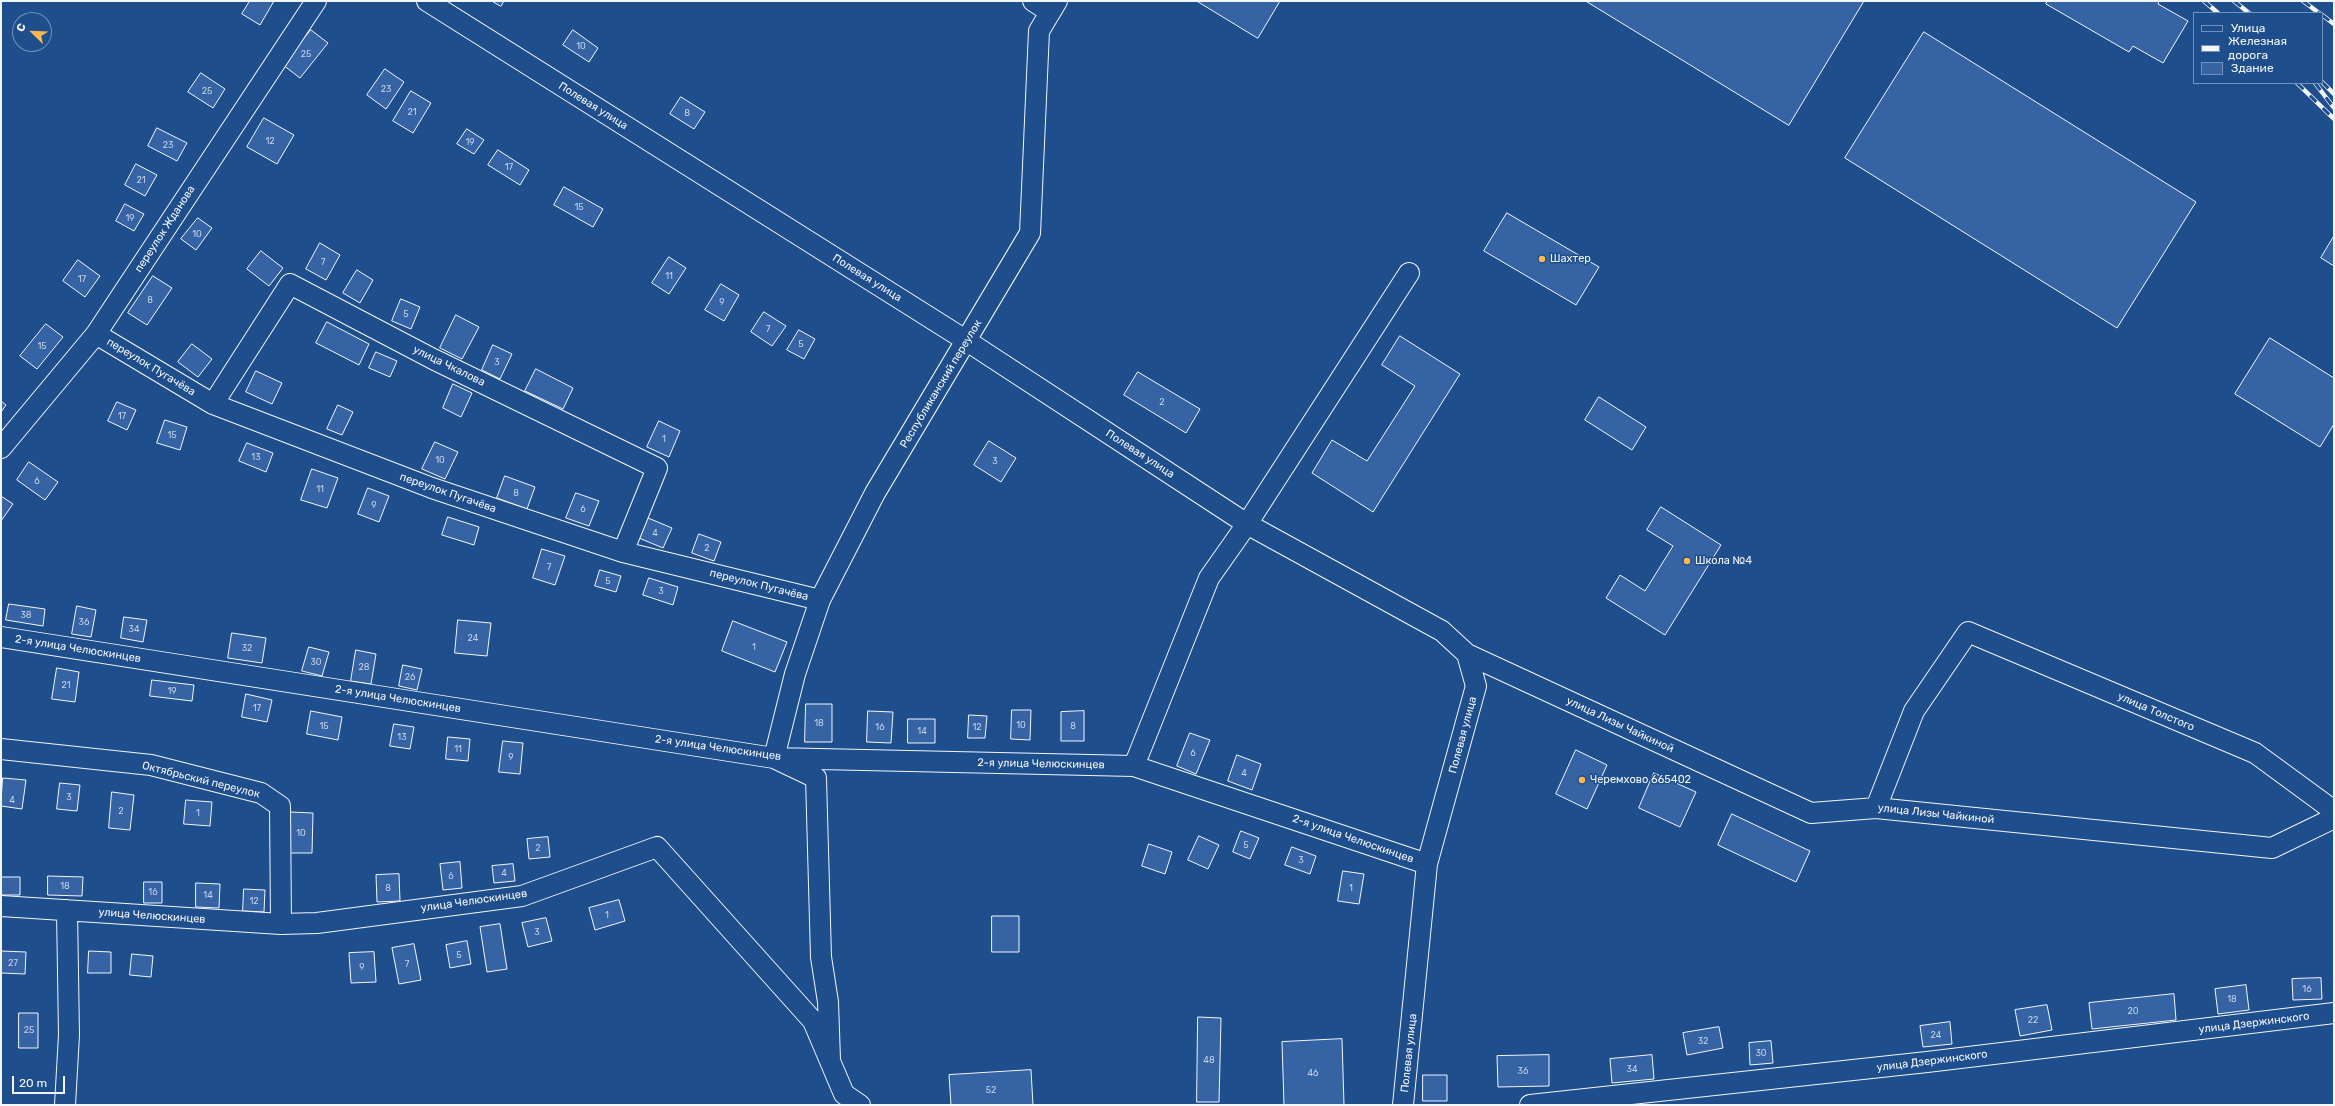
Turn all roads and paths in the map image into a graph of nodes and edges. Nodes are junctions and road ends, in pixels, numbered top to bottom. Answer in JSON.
{"nodes":[{"id":1,"x":316,"y":1,"type":"edge"},
{"id":2,"x":427,"y":1,"type":"edge"},
{"id":3,"x":1033,"y":1,"type":"edge"},
{"id":4,"x":1053,"y":6,"type":"edge"},
{"id":5,"x":1409,"y":273,"type":"dead end"},
{"id":6,"x":96,"y":334,"type":"junction"},
{"id":7,"x":967,"y":341,"type":"junction"},
{"id":8,"x":213,"y":404,"type":"junction"},
{"id":9,"x":1,"y":448,"type":"edge"},
{"id":10,"x":1247,"y":524,"type":"junction"},
{"id":11,"x":623,"y":552,"type":"junction"},
{"id":12,"x":820,"y":600,"type":"junction"},
{"id":13,"x":1,"y":637,"type":"edge"},
{"id":14,"x":1467,"y":654,"type":"junction"},
{"id":15,"x":1,"y":749,"type":"edge"},
{"id":16,"x":774,"y":758,"type":"junction"},
{"id":17,"x":1134,"y":766,"type":"junction"},
{"id":18,"x":1876,"y":808,"type":"junction"},
{"id":19,"x":2334,"y":811,"type":"edge"},
{"id":20,"x":2334,"y":818,"type":"edge"},
{"id":21,"x":1427,"y":864,"type":"junction"},
{"id":22,"x":1,"y":906,"type":"edge"},
{"id":23,"x":67,"y":910,"type":"junction"},
{"id":24,"x":281,"y":924,"type":"junction"},
{"id":25,"x":2334,"y":1013,"type":"edge"},
{"id":26,"x":830,"y":1060,"type":"junction"},
{"id":27,"x":65,"y":1105,"type":"edge"},
{"id":28,"x":860,"y":1105,"type":"edge"},
{"id":29,"x":1403,"y":1105,"type":"edge"},
{"id":30,"x":1530,"y":1105,"type":"edge"}],
"edges":[{"from":1,"to":6,"type":"street","name":"переулок Жданова"},
{"from":2,"to":7,"type":"street","name":"Полевая улица"},
{"from":3,"to":4,"type":"street"},
{"from":4,"to":7,"type":"street","name":"Республиканский переулок"},
{"from":5,"to":10,"type":"street"},
{"from":6,"to":8,"type":"street","name":"переулок Пугачёва"},
{"from":6,"to":9,"type":"street","name":"переулок Жданова"},
{"from":7,"to":10,"type":"street","name":"Полевая улица"},
{"from":7,"to":12,"type":"street","name":"Республиканский переулок"},
{"from":8,"to":11,"type":"street","name":"переулок Пугачёва"},
{"from":8,"to":11,"type":"street","name":"улица Чкалова"},
{"from":10,"to":14,"type":"street","name":"Полевая улица"},
{"from":10,"to":17,"type":"street"},
{"from":11,"to":12,"type":"street","name":"переулок Пугачёва"},
{"from":12,"to":16,"type":"street","name":"Республиканский переулок"},
{"from":13,"to":16,"type":"street","name":"2-я улица Челюскинцев"},
{"from":14,"to":18,"type":"street","name":"улица Лизы Чайкиной"},
{"from":14,"to":21,"type":"street","name":"Полевая улица"},
{"from":15,"to":24,"type":"street","name":"Октябрьский переулок"},
{"from":16,"to":17,"type":"street","name":"2-я улица Челюскинцев"},
{"from":16,"to":26,"type":"street"},
{"from":17,"to":21,"type":"street","name":"2-я улица Челюскинцев"},
{"from":18,"to":19,"type":"street","name":"улица Толстого"},
{"from":18,"to":20,"type":"street","name":"улица Лизы Чайкиной"},
{"from":21,"to":29,"type":"street","name":"Полевая улица"},
{"from":22,"to":23,"type":"street","name":"улица Челюскинцев"},
{"from":23,"to":24,"type":"street","name":"улица Челюскинцев"},
{"from":23,"to":27,"type":"street"},
{"from":24,"to":26,"type":"street","name":"улица Челюскинцев"},
{"from":25,"to":30,"type":"street","name":"улица Дзержинского"},
{"from":26,"to":28,"type":"street","name":"улица Челюскинцев"}]}
